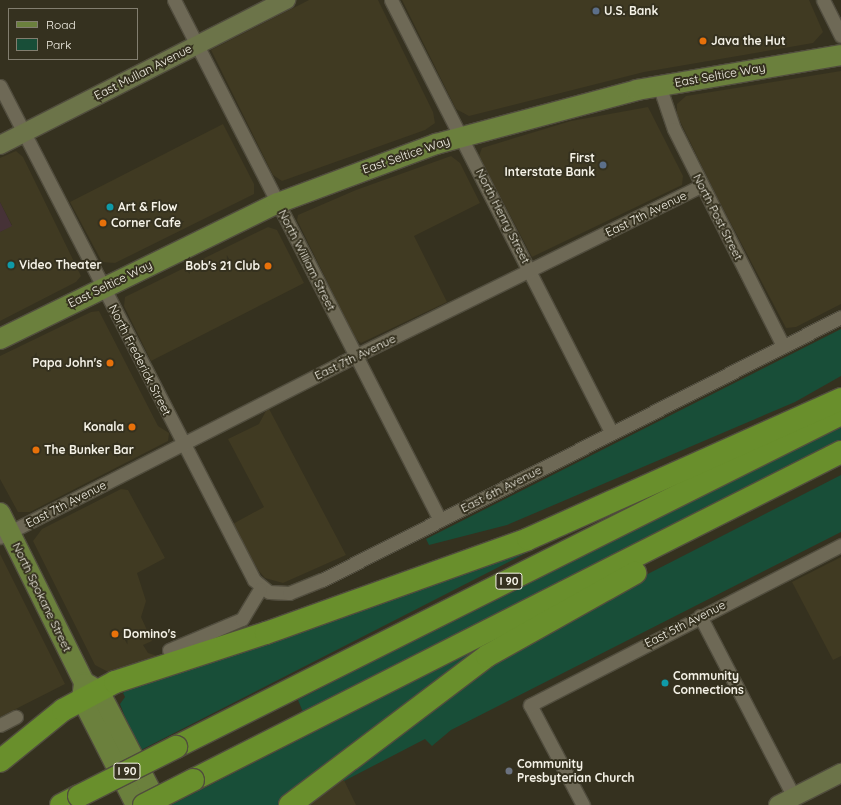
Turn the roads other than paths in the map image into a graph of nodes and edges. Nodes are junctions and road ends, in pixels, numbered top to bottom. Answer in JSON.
{"nodes":[{"id":1,"x":174,"y":0,"type":"edge"},
{"id":2,"x":286,"y":0,"type":"edge"},
{"id":3,"x":391,"y":0,"type":"edge"},
{"id":4,"x":823,"y":0,"type":"edge"},
{"id":5,"x":841,"y":36,"type":"edge"},
{"id":6,"x":196,"y":45,"type":"junction"},
{"id":7,"x":841,"y":55,"type":"edge"},
{"id":8,"x":659,"y":85,"type":"junction"},
{"id":9,"x":0,"y":86,"type":"edge"},
{"id":10,"x":24,"y":132,"type":"junction"},
{"id":11,"x":462,"y":136,"type":"junction"},
{"id":12,"x":0,"y":145,"type":"edge"},
{"id":13,"x":702,"y":185,"type":"junction"},
{"id":14,"x":278,"y":203,"type":"junction"},
{"id":15,"x":531,"y":270,"type":"junction"},
{"id":16,"x":103,"y":287,"type":"junction"},
{"id":17,"x":841,"y":317,"type":"edge"},
{"id":18,"x":0,"y":339,"type":"edge"},
{"id":19,"x":783,"y":346,"type":"junction"},
{"id":20,"x":355,"y":356,"type":"junction"},
{"id":21,"x":841,"y":399,"type":"edge"},
{"id":22,"x":841,"y":414,"type":"edge"},
{"id":23,"x":612,"y":433,"type":"junction"},
{"id":24,"x":182,"y":444,"type":"junction"},
{"id":25,"x":841,"y":452,"type":"edge"},
{"id":26,"x":841,"y":463,"type":"edge"},
{"id":27,"x":0,"y":513,"type":"edge"},
{"id":28,"x":440,"y":520,"type":"junction"},
{"id":29,"x":5,"y":535,"type":"edge"},
{"id":30,"x":841,"y":545,"type":"edge"},
{"id":31,"x":260,"y":589,"type":"junction"},
{"id":32,"x":700,"y":616,"type":"junction"},
{"id":33,"x":169,"y":650,"type":"dead end"},
{"id":34,"x":88,"y":691,"type":"junction"},
{"id":35,"x":16,"y":717,"type":"dead end"},
{"id":36,"x":0,"y":725,"type":"edge"},
{"id":37,"x":0,"y":761,"type":"edge"},
{"id":38,"x":841,"y":773,"type":"edge"},
{"id":39,"x":70,"y":800,"type":"edge"},
{"id":40,"x":796,"y":801,"type":"edge"},
{"id":41,"x":136,"y":805,"type":"edge"},
{"id":42,"x":144,"y":805,"type":"edge"},
{"id":43,"x":158,"y":805,"type":"edge"},
{"id":44,"x":290,"y":805,"type":"edge"},
{"id":45,"x":583,"y":805,"type":"edge"},
{"id":46,"x":778,"y":805,"type":"edge"}],
"edges":[{"from":1,"to":6,"type":"street","name":"North William Street"},
{"from":2,"to":6,"type":"street","name":"East Mullan Avenue"},
{"from":3,"to":11,"type":"street","name":"North Henry Street"},
{"from":4,"to":5,"type":"street"},
{"from":6,"to":10,"type":"street","name":"East Mullan Avenue"},
{"from":6,"to":14,"type":"street","name":"North William Street"},
{"from":7,"to":8,"type":"main road","name":"East Seltice Way"},
{"from":8,"to":11,"type":"main road","name":"East Seltice Way"},
{"from":8,"to":13,"type":"street","name":"North Post Street"},
{"from":9,"to":10,"type":"street","name":"North Frederick Street"},
{"from":10,"to":12,"type":"street","name":"East Mullan Avenue"},
{"from":10,"to":16,"type":"street","name":"North Frederick Street"},
{"from":11,"to":14,"type":"main road","name":"East Seltice Way"},
{"from":11,"to":15,"type":"street","name":"North Henry Street"},
{"from":13,"to":15,"type":"street","name":"East 7th Avenue"},
{"from":13,"to":19,"type":"street","name":"North Post Street"},
{"from":14,"to":16,"type":"main road","name":"East Seltice Way"},
{"from":14,"to":20,"type":"street","name":"North William Street"},
{"from":15,"to":20,"type":"street","name":"East 7th Avenue"},
{"from":15,"to":23,"type":"street","name":"North Henry Street"},
{"from":16,"to":18,"type":"main road","name":"East Seltice Way"},
{"from":16,"to":24,"type":"street","name":"North Frederick Street"},
{"from":17,"to":19,"type":"street","name":"East 6th Avenue"},
{"from":19,"to":23,"type":"street","name":"East 6th Avenue"},
{"from":20,"to":24,"type":"street","name":"East 7th Avenue"},
{"from":20,"to":28,"type":"street","name":"North William Street"},
{"from":21,"to":34,"type":"highway"},
{"from":22,"to":39,"type":"highway","number":"I 90","bridge":true},
{"from":23,"to":28,"type":"street","name":"East 6th Avenue"},
{"from":24,"to":29,"type":"street","name":"East 7th Avenue"},
{"from":24,"to":31,"type":"street","name":"North Frederick Street"},
{"from":25,"to":42,"type":"highway","bridge":true},
{"from":26,"to":44,"type":"highway"},
{"from":27,"to":29,"type":"main road","name":"North Spokane Street"},
{"from":28,"to":31,"type":"street","name":"East 6th Avenue"},
{"from":29,"to":34,"type":"main road","name":"North Spokane Street"},
{"from":30,"to":32,"type":"street","name":"East 5th Avenue"},
{"from":31,"to":33,"type":"street"},
{"from":32,"to":40,"type":"street"},
{"from":32,"to":45,"type":"street","name":"East 5th Avenue"},
{"from":34,"to":37,"type":"highway"},
{"from":34,"to":41,"type":"main road","name":"North Spokane Street"},
{"from":34,"to":43,"type":"main road","name":"North Spokane Street"},
{"from":35,"to":36,"type":"street"},
{"from":38,"to":40,"type":"street"},
{"from":40,"to":46,"type":"street"}]}
